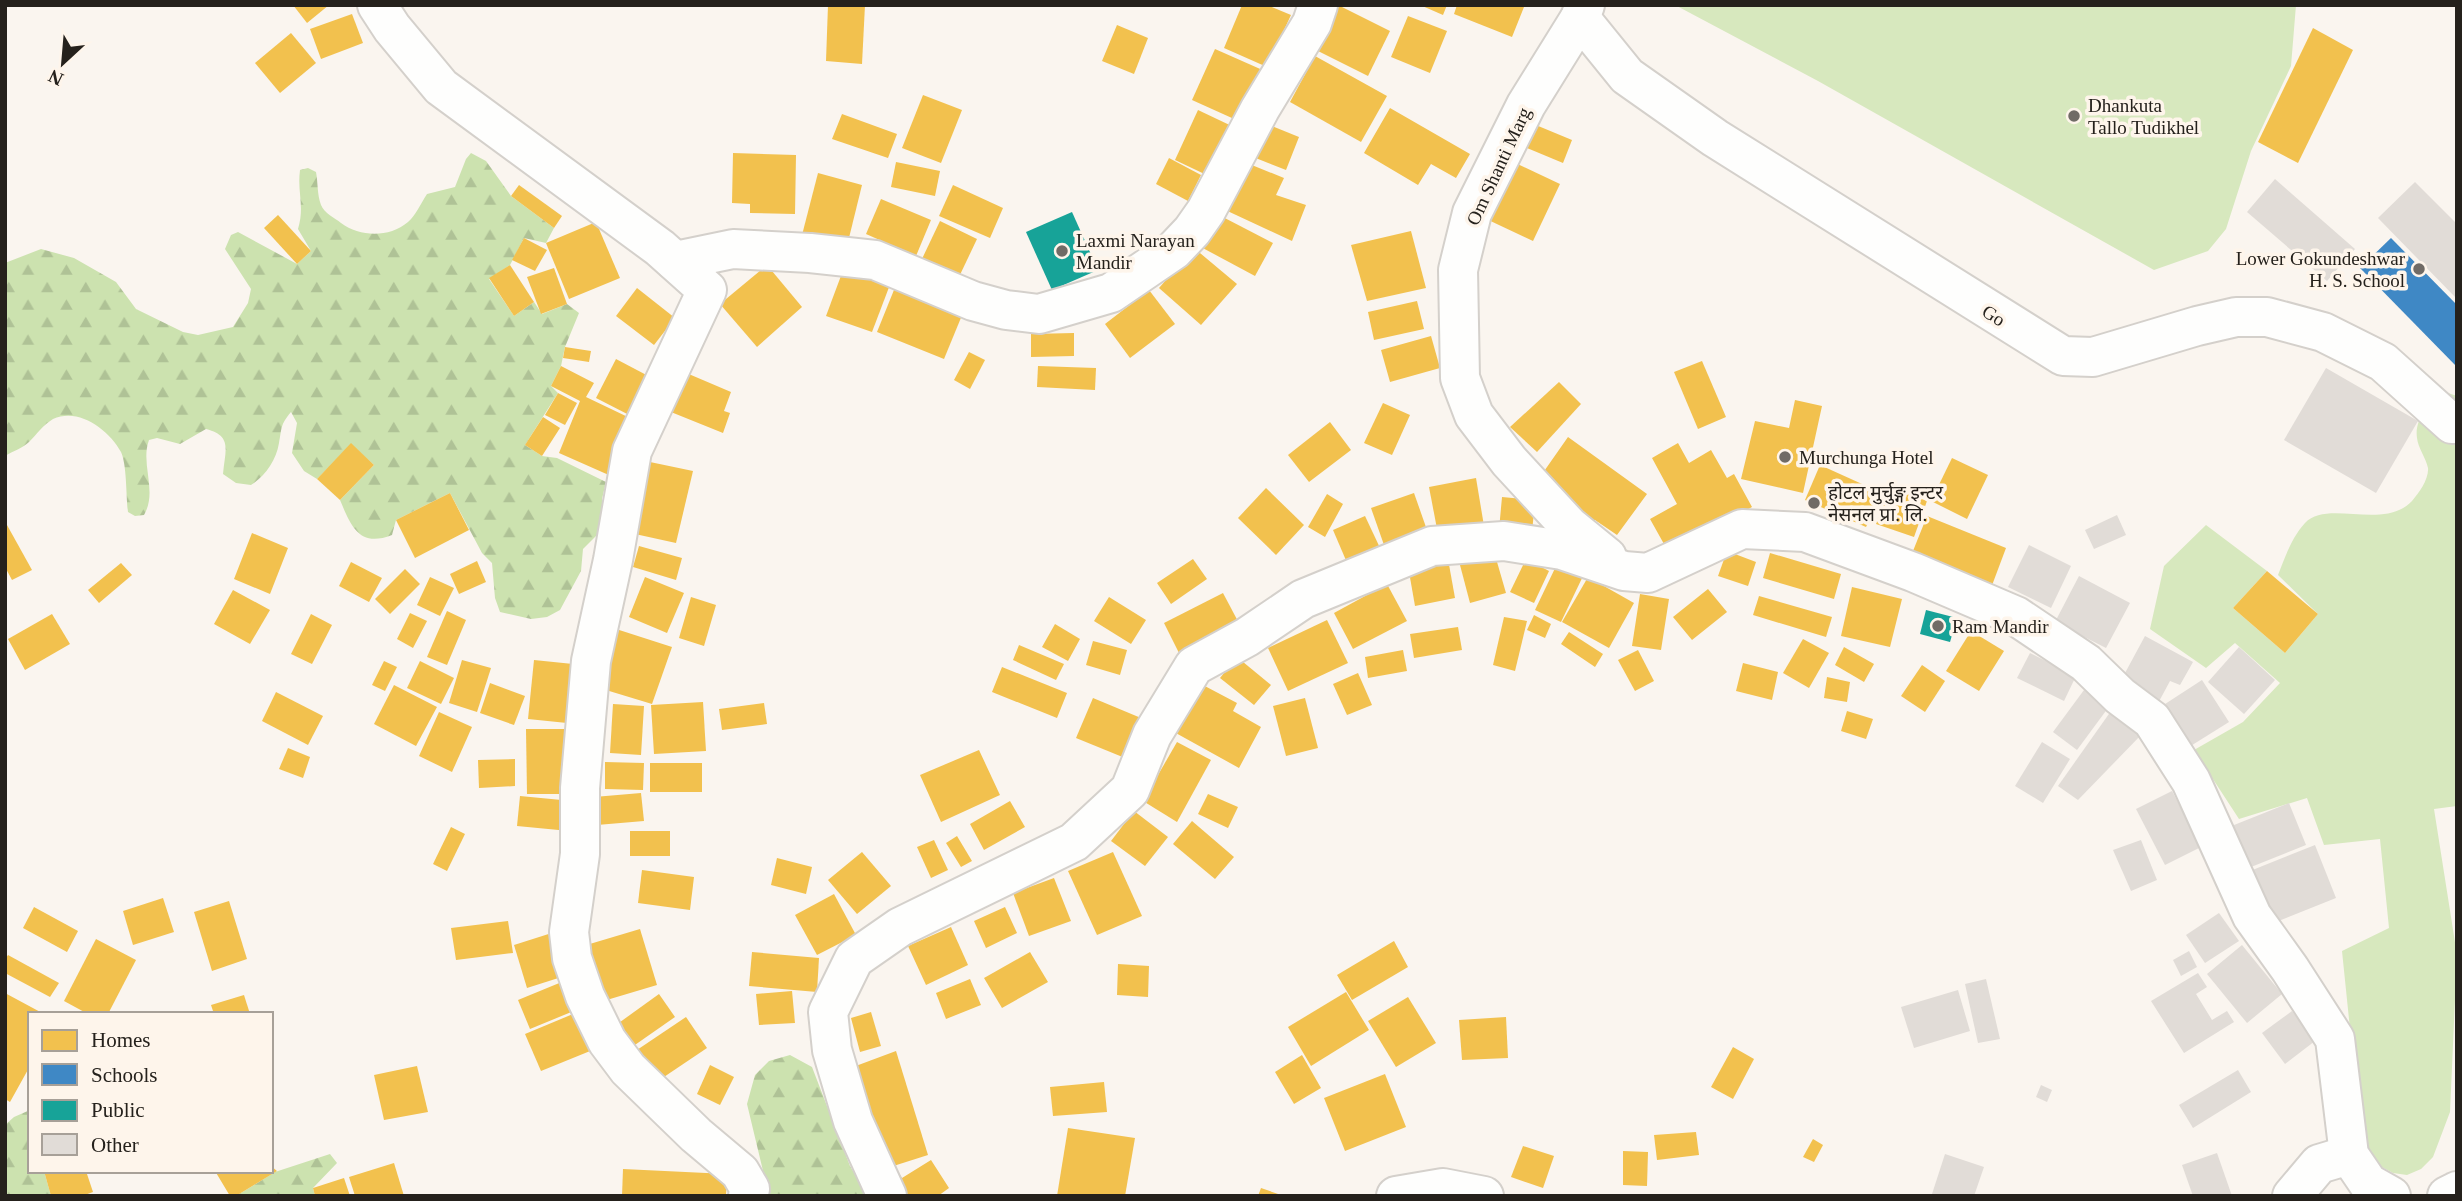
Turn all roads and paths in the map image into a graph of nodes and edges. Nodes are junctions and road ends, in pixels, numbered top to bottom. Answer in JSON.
{"nodes":[{"id":1,"x":377,"y":5,"type":"edge"},
{"id":2,"x":1318,"y":5,"type":"edge"},
{"id":3,"x":1582,"y":11,"type":"edge"},
{"id":4,"x":675,"y":261,"type":"junction"},
{"id":5,"x":2457,"y":424,"type":"edge"},
{"id":6,"x":1624,"y":571,"type":"junction"},
{"id":7,"x":2349,"y":1155,"type":"junction"},
{"id":8,"x":2457,"y":1191,"type":"edge"},
{"id":9,"x":748,"y":1196,"type":"edge"},
{"id":10,"x":887,"y":1196,"type":"edge"},
{"id":11,"x":1396,"y":1196,"type":"edge"},
{"id":12,"x":1485,"y":1196,"type":"edge"},
{"id":13,"x":2292,"y":1196,"type":"edge"},
{"id":14,"x":2391,"y":1196,"type":"edge"},
{"id":15,"x":2447,"y":1196,"type":"edge"}],
"edges":[{"from":1,"to":4,"type":"street"},
{"from":2,"to":4,"type":"street"},
{"from":3,"to":5,"type":"street","name":"Go"},
{"from":3,"to":6,"type":"street","name":"Om Shanti Marg"},
{"from":4,"to":9,"type":"street"},
{"from":6,"to":7,"type":"street"},
{"from":6,"to":10,"type":"street"},
{"from":7,"to":13,"type":"street"},
{"from":7,"to":14,"type":"street"},
{"from":8,"to":15,"type":"street"},
{"from":11,"to":12,"type":"street"}]}
